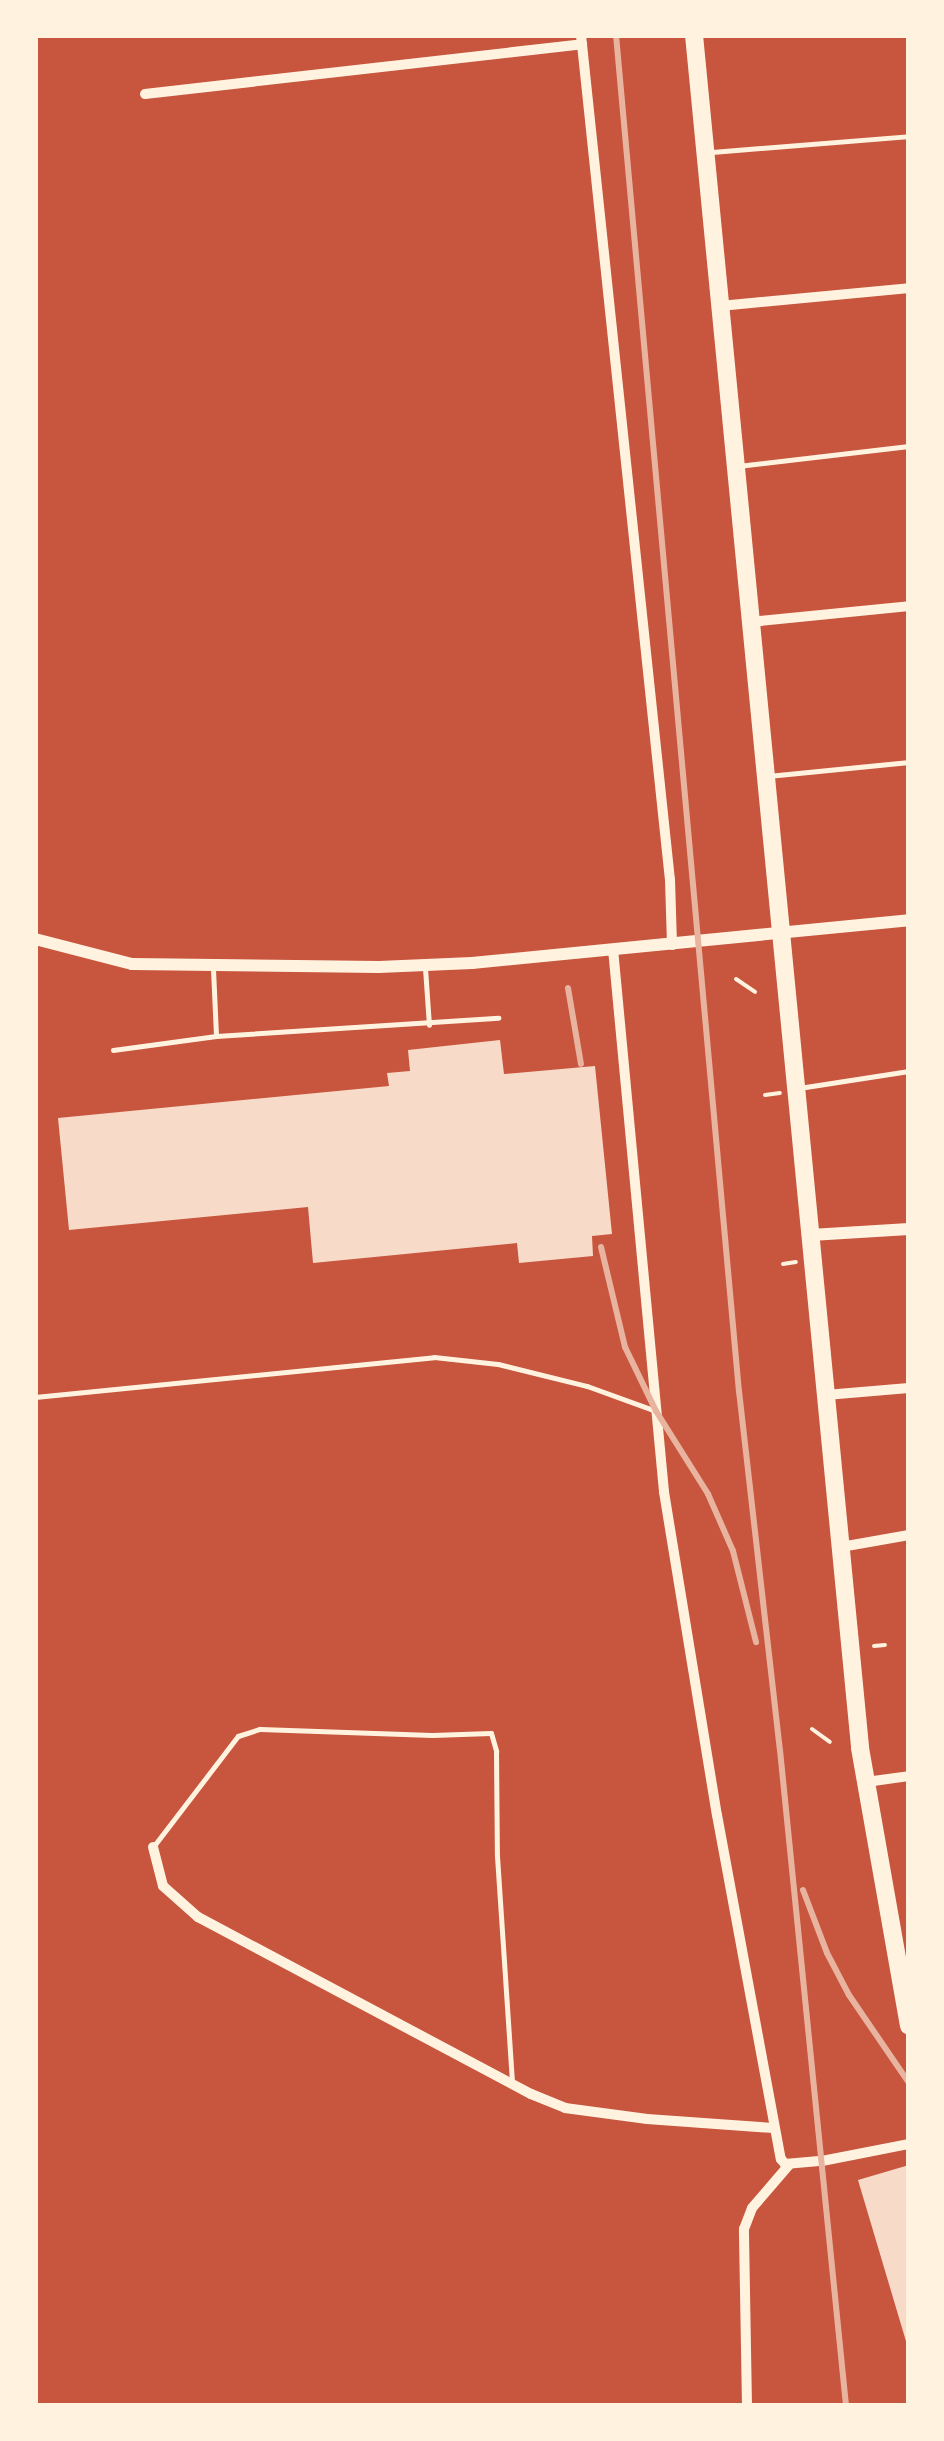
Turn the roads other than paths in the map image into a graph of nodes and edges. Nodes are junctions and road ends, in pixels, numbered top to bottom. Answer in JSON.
{"nodes":[{"id":1,"x":694,"y":35,"type":"edge"},
{"id":2,"x":582,"y":39,"type":"edge"},
{"id":3,"x":144,"y":94,"type":"dead end"},
{"id":4,"x":909,"y":136,"type":"edge"},
{"id":5,"x":704,"y":152,"type":"junction"},
{"id":6,"x":909,"y":288,"type":"edge"},
{"id":7,"x":719,"y":306,"type":"junction"},
{"id":8,"x":909,"y":446,"type":"edge"},
{"id":9,"x":734,"y":466,"type":"junction"},
{"id":10,"x":909,"y":606,"type":"edge"},
{"id":11,"x":750,"y":622,"type":"junction"},
{"id":12,"x":909,"y":762,"type":"edge"},
{"id":13,"x":765,"y":777,"type":"junction"},
{"id":14,"x":909,"y":920,"type":"edge"},
{"id":15,"x":781,"y":934,"type":"junction"},
{"id":16,"x":35,"y":939,"type":"edge"},
{"id":17,"x":672,"y":944,"type":"junction"},
{"id":18,"x":613,"y":949,"type":"junction"},
{"id":19,"x":425,"y":965,"type":"junction"},
{"id":20,"x":213,"y":966,"type":"junction"},
{"id":21,"x":498,"y":1018,"type":"dead end"},
{"id":22,"x":429,"y":1024,"type":"junction"},
{"id":23,"x":216,"y":1036,"type":"junction"},
{"id":24,"x":113,"y":1050,"type":"dead end"},
{"id":25,"x":909,"y":1072,"type":"edge"},
{"id":26,"x":788,"y":1091,"type":"junction"},
{"id":27,"x":909,"y":1230,"type":"edge"},
{"id":28,"x":811,"y":1234,"type":"junction"},
{"id":29,"x":909,"y":1388,"type":"edge"},
{"id":30,"x":826,"y":1395,"type":"junction"},
{"id":31,"x":35,"y":1397,"type":"edge"},
{"id":32,"x":656,"y":1411,"type":"junction"},
{"id":33,"x":909,"y":1535,"type":"edge"},
{"id":34,"x":841,"y":1547,"type":"junction"},
{"id":35,"x":909,"y":1776,"type":"edge"},
{"id":36,"x":866,"y":1782,"type":"junction"},
{"id":37,"x":153,"y":1847,"type":"joint"},
{"id":38,"x":901,"y":1943,"type":"edge"},
{"id":39,"x":908,"y":2019,"type":"edge"},
{"id":40,"x":512,"y":2084,"type":"junction"},
{"id":41,"x":774,"y":2128,"type":"junction"},
{"id":42,"x":909,"y":2144,"type":"edge"},
{"id":43,"x":789,"y":2165,"type":"junction"},
{"id":44,"x":747,"y":2406,"type":"edge"}],
"edges":[{"from":1,"to":5,"type":"main road"},
{"from":2,"to":3,"type":"street"},
{"from":2,"to":17,"type":"street"},
{"from":4,"to":5,"type":"lane"},
{"from":5,"to":7,"type":"main road"},
{"from":6,"to":7,"type":"street"},
{"from":7,"to":9,"type":"main road"},
{"from":8,"to":9,"type":"lane"},
{"from":9,"to":11,"type":"main road"},
{"from":10,"to":11,"type":"street"},
{"from":11,"to":13,"type":"main road"},
{"from":12,"to":13,"type":"lane"},
{"from":13,"to":15,"type":"main road"},
{"from":14,"to":15,"type":"street"},
{"from":15,"to":17,"type":"street"},
{"from":15,"to":26,"type":"main road"},
{"from":16,"to":20,"type":"street"},
{"from":17,"to":18,"type":"street"},
{"from":18,"to":19,"type":"street"},
{"from":18,"to":32,"type":"street"},
{"from":19,"to":20,"type":"street"},
{"from":19,"to":22,"type":"lane"},
{"from":20,"to":23,"type":"lane"},
{"from":21,"to":22,"type":"lane"},
{"from":22,"to":23,"type":"lane"},
{"from":23,"to":24,"type":"lane"},
{"from":25,"to":26,"type":"lane"},
{"from":26,"to":28,"type":"main road"},
{"from":27,"to":28,"type":"street"},
{"from":28,"to":30,"type":"main road"},
{"from":29,"to":30,"type":"street"},
{"from":30,"to":34,"type":"main road"},
{"from":31,"to":32,"type":"lane"},
{"from":32,"to":41,"type":"street"},
{"from":33,"to":34,"type":"street"},
{"from":34,"to":36,"type":"main road"},
{"from":35,"to":36,"type":"street"},
{"from":36,"to":38,"type":"main road"},
{"from":37,"to":40,"type":"street"},
{"from":37,"to":40,"type":"lane"},
{"from":38,"to":39,"type":"main road"},
{"from":40,"to":41,"type":"street"},
{"from":41,"to":43,"type":"street"},
{"from":42,"to":43,"type":"street"},
{"from":43,"to":44,"type":"street"}]}
